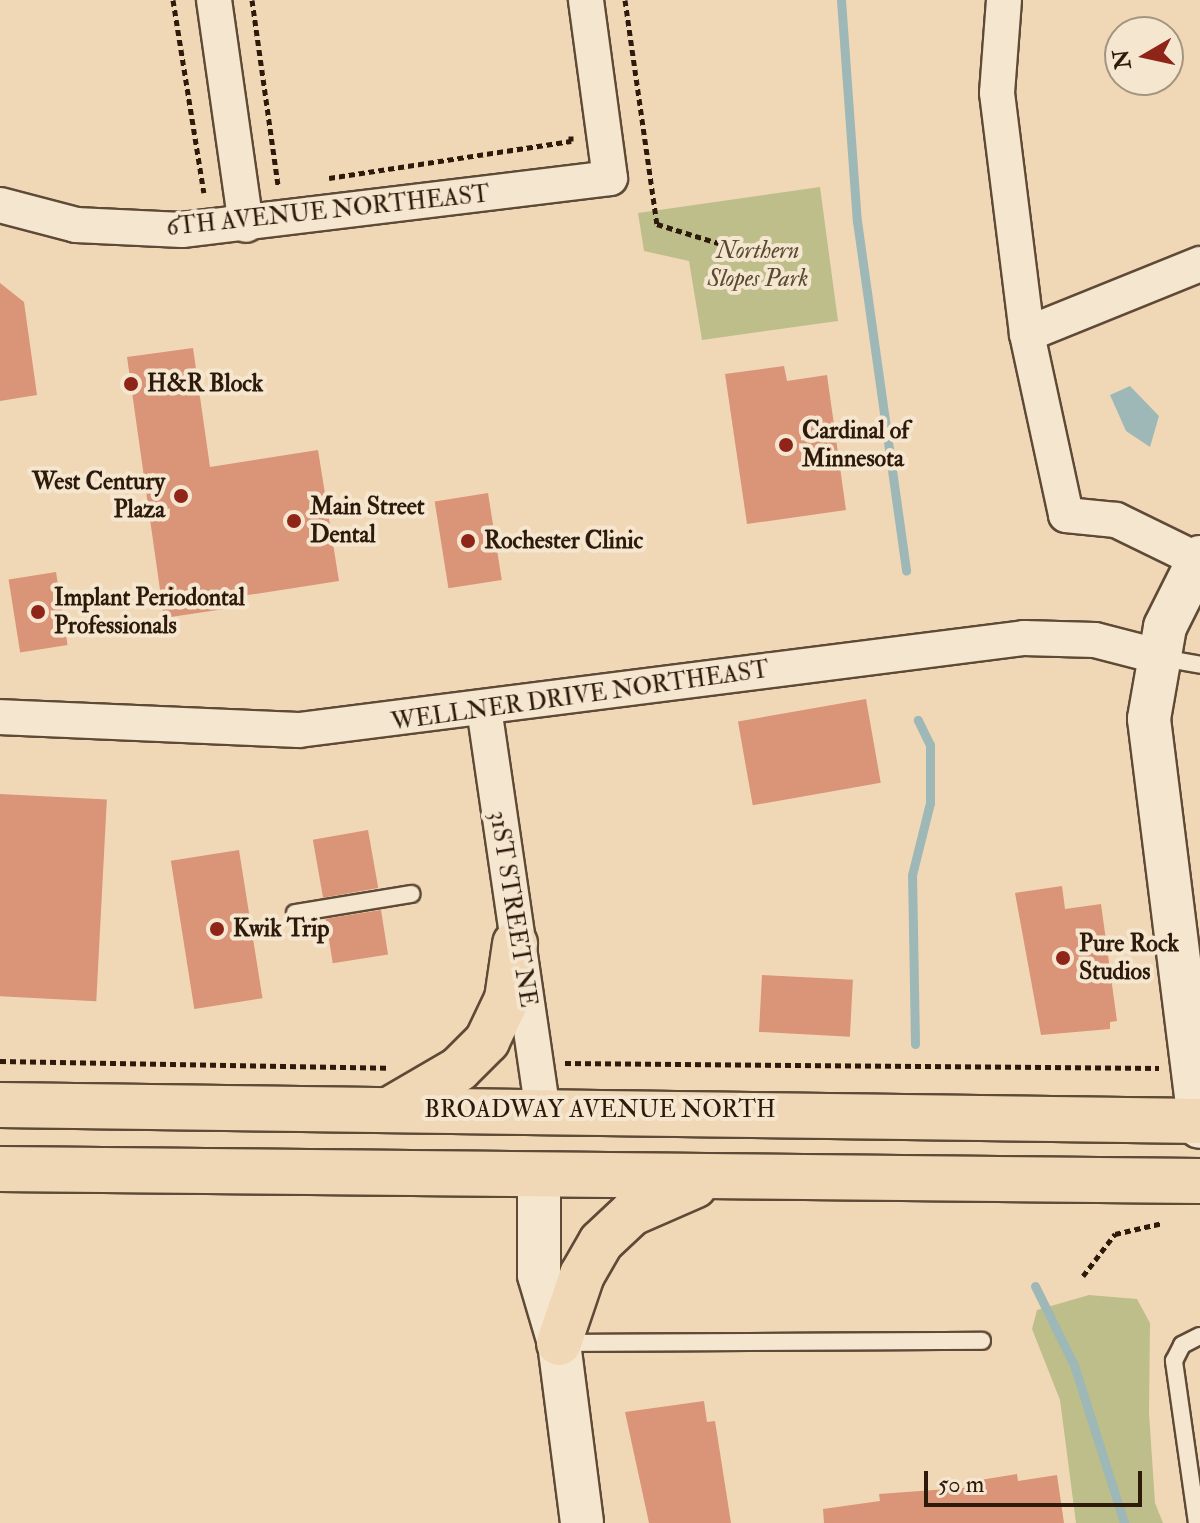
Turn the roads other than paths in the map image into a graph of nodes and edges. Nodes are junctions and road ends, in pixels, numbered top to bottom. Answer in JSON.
{"nodes":[{"id":1,"x":214,"y":0,"type":"edge"},
{"id":2,"x":586,"y":0,"type":"edge"},
{"id":3,"x":1004,"y":0,"type":"edge"},
{"id":4,"x":0,"y":205,"type":"edge"},
{"id":5,"x":246,"y":225,"type":"junction"},
{"id":6,"x":1200,"y":264,"type":"edge"},
{"id":7,"x":1027,"y":334,"type":"junction"},
{"id":8,"x":1199,"y":558,"type":"edge"},
{"id":9,"x":1157,"y":656,"type":"junction"},
{"id":10,"x":1200,"y":665,"type":"edge"},
{"id":11,"x":484,"y":708,"type":"junction"},
{"id":12,"x":0,"y":717,"type":"edge"},
{"id":13,"x":411,"y":894,"type":"dead end"},
{"id":14,"x":295,"y":913,"type":"dead end"},
{"id":15,"x":515,"y":944,"type":"junction"},
{"id":16,"x":393,"y":1088,"type":"junction"},
{"id":17,"x":0,"y":1105,"type":"edge"},
{"id":18,"x":640,"y":1110,"type":"junction"},
{"id":19,"x":543,"y":1111,"type":"junction"},
{"id":20,"x":1200,"y":1121,"type":"edge"},
{"id":21,"x":1200,"y":1127,"type":"edge"},
{"id":22,"x":0,"y":1169,"type":"edge"},
{"id":23,"x":447,"y":1174,"type":"junction"},
{"id":24,"x":539,"y":1176,"type":"junction"},
{"id":25,"x":716,"y":1179,"type":"junction"},
{"id":26,"x":1200,"y":1181,"type":"edge"},
{"id":27,"x":1200,"y":1336,"type":"edge"},
{"id":28,"x":982,"y":1341,"type":"dead end"},
{"id":29,"x":559,"y":1343,"type":"junction"},
{"id":30,"x":582,"y":1523,"type":"edge"},
{"id":31,"x":1197,"y":1523,"type":"edge"}],
"edges":[{"from":1,"to":5,"type":"street"},
{"from":2,"to":5,"type":"street","name":"6TH AVENUE NORTHEAST"},
{"from":3,"to":7,"type":"street"},
{"from":4,"to":5,"type":"street","name":"6TH AVENUE NORTHEAST"},
{"from":6,"to":7,"type":"street"},
{"from":7,"to":8,"type":"street"},
{"from":8,"to":9,"type":"street"},
{"from":9,"to":10,"type":"lane"},
{"from":9,"to":11,"type":"street","name":"WELLNER DRIVE NORTHEAST"},
{"from":9,"to":20,"type":"street"},
{"from":11,"to":12,"type":"street","name":"WELLNER DRIVE NORTHEAST"},
{"from":11,"to":15,"type":"street","name":"31ST STREET NE"},
{"from":13,"to":14,"type":"lane"},
{"from":15,"to":16,"type":"main road"},
{"from":15,"to":19,"type":"street","name":"31ST STREET NE"},
{"from":16,"to":17,"type":"main road","name":"BROADWAY AVENUE NORTH"},
{"from":16,"to":19,"type":"main road","name":"BROADWAY AVENUE NORTH"},
{"from":18,"to":19,"type":"main road","name":"BROADWAY AVENUE NORTH"},
{"from":18,"to":20,"type":"main road","name":"BROADWAY AVENUE NORTH"},
{"from":18,"to":24,"type":"main road"},
{"from":19,"to":23,"type":"main road"},
{"from":20,"to":21,"type":"street"},
{"from":22,"to":23,"type":"main road"},
{"from":23,"to":24,"type":"main road"},
{"from":24,"to":25,"type":"main road"},
{"from":24,"to":29,"type":"street"},
{"from":25,"to":26,"type":"main road"},
{"from":25,"to":29,"type":"main road"},
{"from":27,"to":31,"type":"lane"},
{"from":28,"to":29,"type":"lane"},
{"from":29,"to":30,"type":"street"}]}
